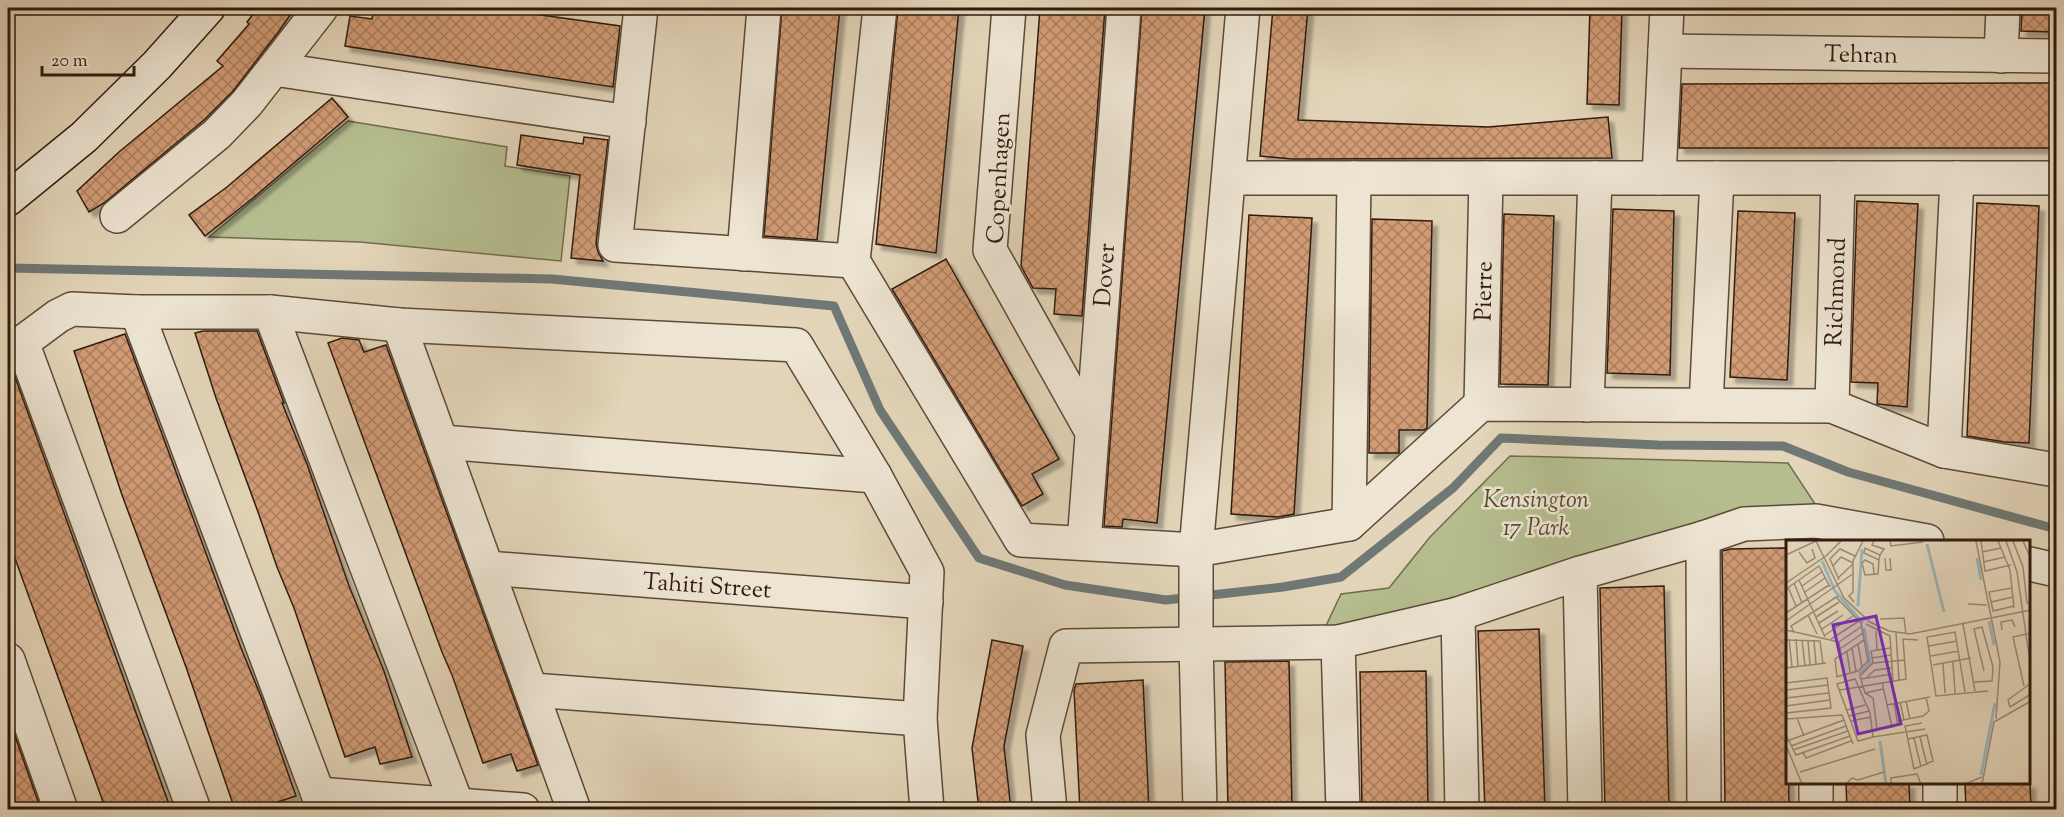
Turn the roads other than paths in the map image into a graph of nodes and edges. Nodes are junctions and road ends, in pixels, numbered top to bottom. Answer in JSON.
{"nodes":[{"id":1,"x":208,"y":8,"type":"edge"},
{"id":2,"x":321,"y":8,"type":"edge"},
{"id":3,"x":641,"y":8,"type":"edge"},
{"id":4,"x":764,"y":8,"type":"edge"},
{"id":5,"x":880,"y":8,"type":"edge"},
{"id":6,"x":1010,"y":8,"type":"edge"},
{"id":7,"x":1124,"y":8,"type":"edge"},
{"id":8,"x":1243,"y":8,"type":"edge"},
{"id":9,"x":1667,"y":8,"type":"edge"},
{"id":10,"x":2002,"y":8,"type":"edge"},
{"id":11,"x":1665,"y":51,"type":"junction"},
{"id":12,"x":2001,"y":56,"type":"junction"},
{"id":13,"x":2056,"y":56,"type":"edge"},
{"id":14,"x":274,"y":69,"type":"junction"},
{"id":15,"x":629,"y":122,"type":"junction"},
{"id":16,"x":1229,"y":178,"type":"junction"},
{"id":17,"x":1354,"y":178,"type":"junction"},
{"id":18,"x":1486,"y":178,"type":"junction"},
{"id":19,"x":1595,"y":178,"type":"junction"},
{"id":20,"x":1659,"y":178,"type":"junction"},
{"id":21,"x":1717,"y":178,"type":"junction"},
{"id":22,"x":1838,"y":178,"type":"junction"},
{"id":23,"x":1957,"y":178,"type":"junction"},
{"id":24,"x":2056,"y":178,"type":"edge"},
{"id":25,"x":8,"y":199,"type":"edge"},
{"id":26,"x":117,"y":216,"type":"dead end"},
{"id":27,"x":744,"y":254,"type":"junction"},
{"id":28,"x":853,"y":261,"type":"junction"},
{"id":29,"x":137,"y":312,"type":"junction"},
{"id":30,"x":270,"y":312,"type":"junction"},
{"id":31,"x":399,"y":325,"type":"junction"},
{"id":32,"x":15,"y":347,"type":"edge"},
{"id":33,"x":1481,"y":404,"type":"junction"},
{"id":34,"x":1587,"y":405,"type":"junction"},
{"id":35,"x":1706,"y":405,"type":"junction"},
{"id":36,"x":1832,"y":406,"type":"junction"},
{"id":37,"x":1092,"y":432,"type":"junction"},
{"id":38,"x":442,"y":442,"type":"junction"},
{"id":39,"x":1944,"y":451,"type":"junction"},
{"id":40,"x":2056,"y":470,"type":"edge"},
{"id":41,"x":875,"y":476,"type":"junction"},
{"id":42,"x":1349,"y":524,"type":"junction"},
{"id":43,"x":1816,"y":531,"type":"edge"},
{"id":44,"x":1703,"y":538,"type":"junction"},
{"id":45,"x":1916,"y":540,"type":"edge"},
{"id":46,"x":1083,"y":543,"type":"junction"},
{"id":47,"x":1196,"y":561,"type":"junction"},
{"id":48,"x":2031,"y":564,"type":"edge"},
{"id":49,"x":487,"y":568,"type":"junction"},
{"id":50,"x":2056,"y":570,"type":"edge"},
{"id":51,"x":1580,"y":573,"type":"junction"},
{"id":52,"x":926,"y":602,"type":"junction"},
{"id":53,"x":1458,"y":614,"type":"junction"},
{"id":54,"x":1196,"y":636,"type":"junction"},
{"id":55,"x":1338,"y":642,"type":"junction"},
{"id":56,"x":8,"y":660,"type":"edge"},
{"id":57,"x":532,"y":690,"type":"junction"},
{"id":58,"x":920,"y":719,"type":"junction"},
{"id":59,"x":1816,"y":784,"type":"edge"},
{"id":60,"x":1940,"y":784,"type":"edge"},
{"id":61,"x":313,"y":802,"type":"edge"},
{"id":62,"x":457,"y":805,"type":"junction"},
{"id":63,"x":61,"y":810,"type":"edge"},
{"id":64,"x":194,"y":810,"type":"edge"},
{"id":65,"x":523,"y":810,"type":"edge"},
{"id":66,"x":574,"y":810,"type":"edge"},
{"id":67,"x":927,"y":810,"type":"edge"},
{"id":68,"x":1050,"y":810,"type":"edge"},
{"id":69,"x":1200,"y":810,"type":"edge"},
{"id":70,"x":1343,"y":810,"type":"edge"},
{"id":71,"x":1462,"y":810,"type":"edge"},
{"id":72,"x":1586,"y":810,"type":"edge"},
{"id":73,"x":1704,"y":810,"type":"edge"},
{"id":74,"x":1816,"y":810,"type":"edge"},
{"id":75,"x":1940,"y":810,"type":"edge"}],
"edges":[{"from":1,"to":25,"type":"street"},
{"from":2,"to":14,"type":"street"},
{"from":3,"to":15,"type":"street"},
{"from":4,"to":27,"type":"street"},
{"from":5,"to":28,"type":"street"},
{"from":6,"to":37,"type":"street","name":"Copenhagen"},
{"from":7,"to":37,"type":"street","name":"Dover"},
{"from":8,"to":16,"type":"street"},
{"from":9,"to":11,"type":"street"},
{"from":10,"to":12,"type":"street"},
{"from":11,"to":12,"type":"street","name":"Tehran"},
{"from":11,"to":20,"type":"street"},
{"from":12,"to":13,"type":"street","name":"Tehran"},
{"from":14,"to":15,"type":"street"},
{"from":14,"to":26,"type":"street"},
{"from":15,"to":27,"type":"street"},
{"from":16,"to":17,"type":"street"},
{"from":16,"to":47,"type":"street"},
{"from":17,"to":18,"type":"street"},
{"from":17,"to":42,"type":"street"},
{"from":18,"to":19,"type":"street"},
{"from":18,"to":33,"type":"street","name":"Pierre"},
{"from":19,"to":20,"type":"street"},
{"from":19,"to":34,"type":"street"},
{"from":20,"to":21,"type":"street"},
{"from":21,"to":22,"type":"street"},
{"from":21,"to":35,"type":"street"},
{"from":22,"to":23,"type":"street"},
{"from":22,"to":36,"type":"street","name":"Richmond"},
{"from":23,"to":24,"type":"street"},
{"from":23,"to":39,"type":"street"},
{"from":27,"to":28,"type":"street"},
{"from":28,"to":46,"type":"street"},
{"from":29,"to":30,"type":"street"},
{"from":29,"to":32,"type":"street"},
{"from":29,"to":61,"type":"street"},
{"from":30,"to":31,"type":"street"},
{"from":30,"to":62,"type":"street"},
{"from":31,"to":38,"type":"street"},
{"from":31,"to":41,"type":"street"},
{"from":32,"to":64,"type":"street"},
{"from":33,"to":34,"type":"street"},
{"from":33,"to":42,"type":"street"},
{"from":34,"to":35,"type":"street"},
{"from":35,"to":36,"type":"street"},
{"from":36,"to":39,"type":"street"},
{"from":37,"to":46,"type":"street","name":"Dover"},
{"from":38,"to":41,"type":"street"},
{"from":38,"to":49,"type":"street"},
{"from":39,"to":40,"type":"street"},
{"from":41,"to":52,"type":"street"},
{"from":42,"to":47,"type":"street"},
{"from":43,"to":44,"type":"street"},
{"from":43,"to":45,"type":"street"},
{"from":44,"to":51,"type":"street"},
{"from":44,"to":73,"type":"street"},
{"from":46,"to":47,"type":"street"},
{"from":47,"to":54,"type":"street"},
{"from":48,"to":50,"type":"street"},
{"from":49,"to":52,"type":"street","name":"Tahiti Street"},
{"from":49,"to":57,"type":"street"},
{"from":51,"to":53,"type":"street"},
{"from":51,"to":72,"type":"street"},
{"from":52,"to":58,"type":"street"},
{"from":53,"to":55,"type":"street"},
{"from":53,"to":71,"type":"street"},
{"from":54,"to":55,"type":"street"},
{"from":54,"to":68,"type":"street"},
{"from":54,"to":69,"type":"street"},
{"from":55,"to":70,"type":"street"},
{"from":56,"to":63,"type":"street"},
{"from":57,"to":58,"type":"street"},
{"from":57,"to":66,"type":"street"},
{"from":58,"to":67,"type":"street"},
{"from":59,"to":74,"type":"street"},
{"from":60,"to":75,"type":"street"},
{"from":61,"to":62,"type":"street"},
{"from":62,"to":65,"type":"street"}]}
